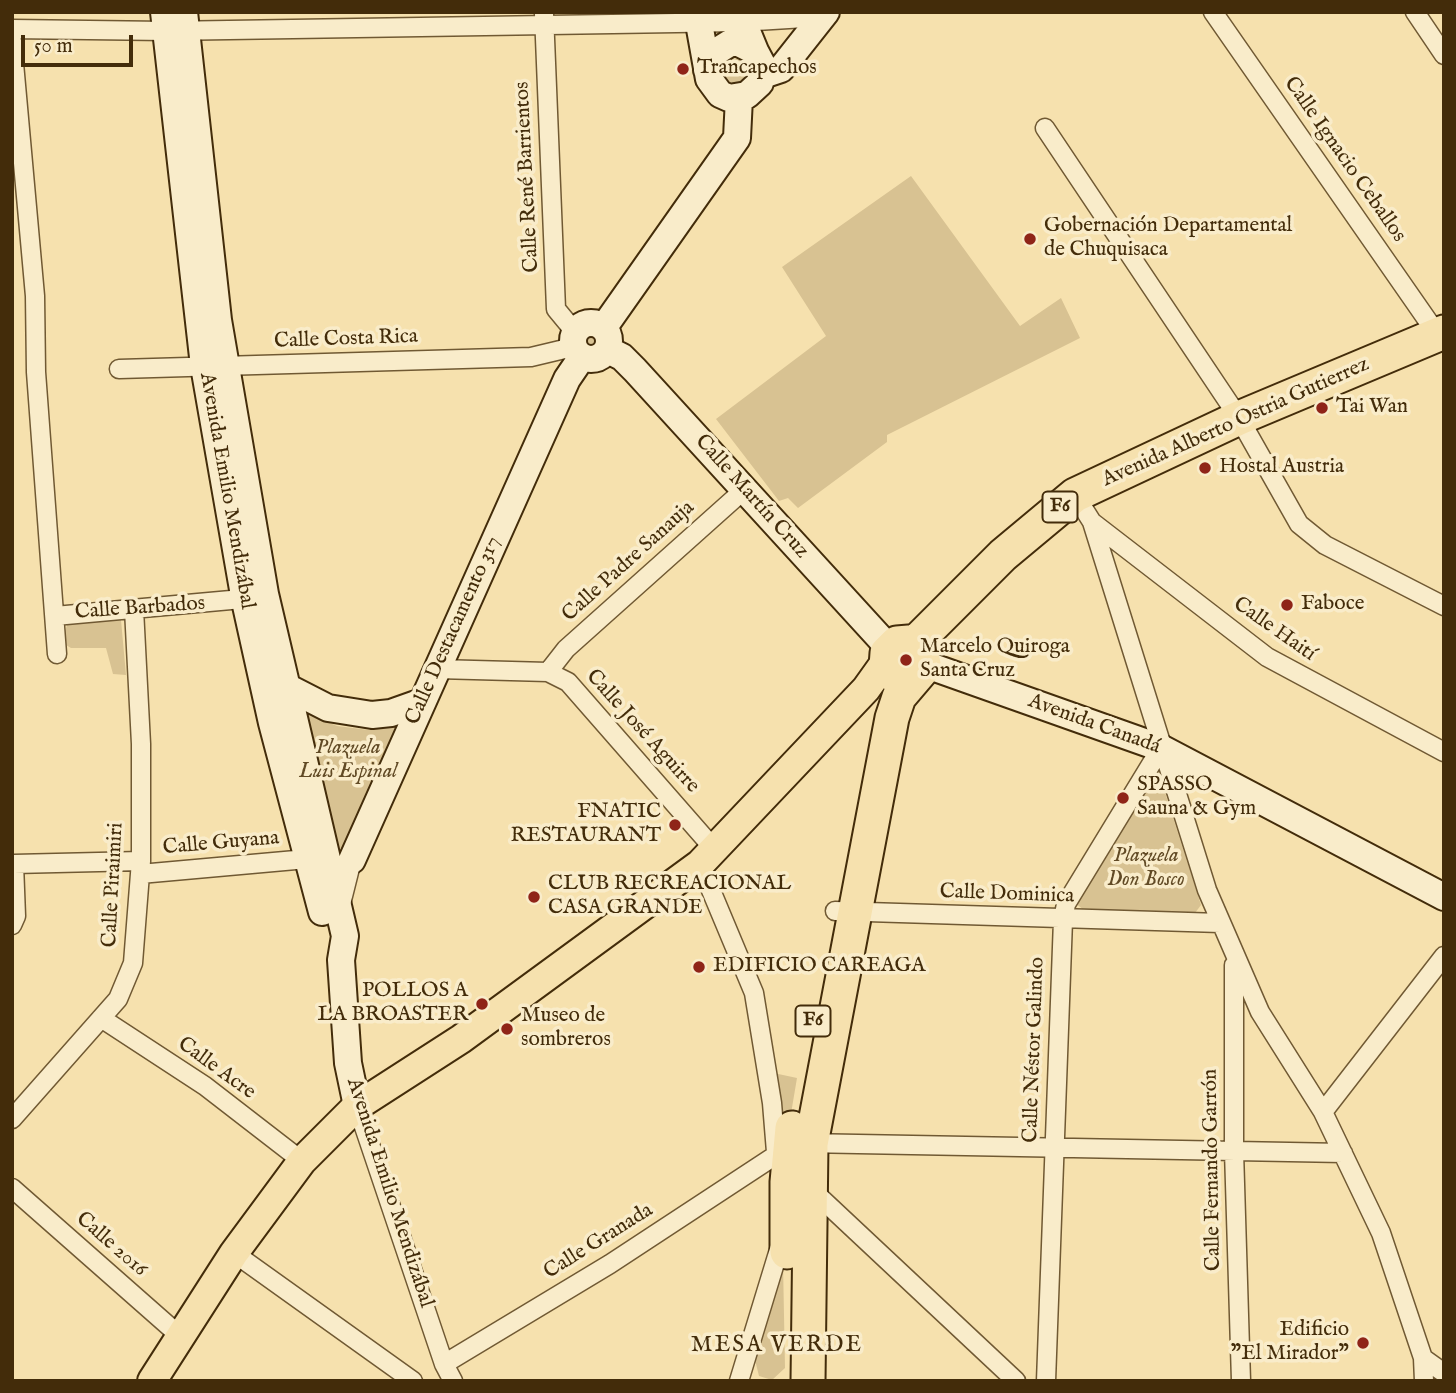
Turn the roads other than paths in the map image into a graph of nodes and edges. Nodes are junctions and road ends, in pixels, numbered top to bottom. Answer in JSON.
{"nodes":[{"id":1,"x":1213,"y":12,"type":"edge"},
{"id":2,"x":1415,"y":12,"type":"edge"},
{"id":3,"x":823,"y":15,"type":"edge"},
{"id":4,"x":698,"y":17,"type":"edge"},
{"id":5,"x":739,"y":17,"type":"edge"},
{"id":6,"x":544,"y":18,"type":"edge"},
{"id":7,"x":175,"y":22,"type":"edge"},
{"id":8,"x":12,"y":29,"type":"edge"},
{"id":9,"x":12,"y":41,"type":"edge"},
{"id":10,"x":1444,"y":55,"type":"edge"},
{"id":11,"x":766,"y":65,"type":"junction"},
{"id":12,"x":708,"y":70,"type":"junction"},
{"id":13,"x":739,"y":98,"type":"junction"},
{"id":14,"x":1045,"y":128,"type":"dead end"},
{"id":15,"x":737,"y":138,"type":"junction"},
{"id":16,"x":1441,"y":333,"type":"edge"},
{"id":17,"x":606,"y":339,"type":"junction"},
{"id":18,"x":577,"y":345,"type":"junction"},
{"id":19,"x":214,"y":366,"type":"junction"},
{"id":20,"x":119,"y":369,"type":"dead end"},
{"id":21,"x":1239,"y":418,"type":"junction"},
{"id":22,"x":746,"y":489,"type":"junction"},
{"id":23,"x":1083,"y":508,"type":"junction"},
{"id":24,"x":255,"y":598,"type":"junction"},
{"id":25,"x":1444,"y":606,"type":"edge"},
{"id":26,"x":134,"y":609,"type":"junction"},
{"id":27,"x":55,"y":616,"type":"junction"},
{"id":28,"x":57,"y":654,"type":"dead end"},
{"id":29,"x":895,"y":668,"type":"junction"},
{"id":30,"x":437,"y":669,"type":"junction"},
{"id":31,"x":548,"y":673,"type":"junction"},
{"id":32,"x":275,"y":688,"type":"junction"},
{"id":33,"x":422,"y":702,"type":"junction"},
{"id":34,"x":1161,"y":748,"type":"junction"},
{"id":35,"x":1444,"y":752,"type":"edge"},
{"id":36,"x":708,"y":857,"type":"junction"},
{"id":37,"x":307,"y":859,"type":"junction"},
{"id":38,"x":352,"y":860,"type":"joint"},
{"id":39,"x":140,"y":868,"type":"junction"},
{"id":40,"x":1444,"y":897,"type":"edge"},
{"id":41,"x":339,"y":911,"type":"junction"},
{"id":42,"x":845,"y":911,"type":"junction"},
{"id":43,"x":1063,"y":920,"type":"junction"},
{"id":44,"x":1220,"y":923,"type":"junction"},
{"id":45,"x":12,"y":925,"type":"edge"},
{"id":46,"x":1444,"y":956,"type":"edge"},
{"id":47,"x":1234,"y":958,"type":"junction"},
{"id":48,"x":341,"y":960,"type":"junction"},
{"id":49,"x":102,"y":1018,"type":"junction"},
{"id":50,"x":357,"y":1106,"type":"junction"},
{"id":51,"x":1323,"y":1112,"type":"junction"},
{"id":52,"x":12,"y":1119,"type":"edge"},
{"id":53,"x":793,"y":1147,"type":"junction"},
{"id":54,"x":1053,"y":1149,"type":"junction"},
{"id":55,"x":1234,"y":1151,"type":"junction"},
{"id":56,"x":1343,"y":1153,"type":"junction"},
{"id":57,"x":302,"y":1161,"type":"junction"},
{"id":58,"x":12,"y":1188,"type":"edge"},
{"id":59,"x":810,"y":1188,"type":"junction"},
{"id":60,"x":787,"y":1222,"type":"junction"},
{"id":61,"x":234,"y":1253,"type":"junction"},
{"id":62,"x":180,"y":1335,"type":"junction"},
{"id":63,"x":1423,"y":1358,"type":"junction"},
{"id":64,"x":444,"y":1364,"type":"junction"},
{"id":65,"x":1444,"y":1373,"type":"edge"},
{"id":66,"x":152,"y":1381,"type":"edge"},
{"id":67,"x":413,"y":1381,"type":"edge"},
{"id":68,"x":453,"y":1381,"type":"edge"},
{"id":69,"x":739,"y":1381,"type":"edge"},
{"id":70,"x":789,"y":1381,"type":"edge"},
{"id":71,"x":807,"y":1381,"type":"edge"},
{"id":72,"x":1015,"y":1381,"type":"edge"},
{"id":73,"x":1046,"y":1381,"type":"edge"},
{"id":74,"x":1241,"y":1381,"type":"edge"},
{"id":75,"x":1423,"y":1381,"type":"edge"}],
"edges":[{"from":1,"to":16,"type":"street","name":"Calle Ignacio Ceballos"},
{"from":2,"to":10,"type":"street"},
{"from":3,"to":5,"type":"street"},
{"from":3,"to":11,"type":"main road"},
{"from":4,"to":5,"type":"street"},
{"from":4,"to":6,"type":"street"},
{"from":4,"to":12,"type":"main road"},
{"from":5,"to":11,"type":"main road"},
{"from":6,"to":7,"type":"street"},
{"from":6,"to":18,"type":"street","name":"Calle René Barrientos"},
{"from":7,"to":8,"type":"street"},
{"from":7,"to":19,"type":"main road","name":"Avenida Emilio Mendizábal"},
{"from":9,"to":27,"type":"street"},
{"from":11,"to":12,"type":"main road"},
{"from":11,"to":13,"type":"main road"},
{"from":11,"to":15,"type":"main road"},
{"from":12,"to":13,"type":"main road"},
{"from":13,"to":15,"type":"main road"},
{"from":14,"to":21,"type":"street"},
{"from":15,"to":17,"type":"main road"},
{"from":16,"to":21,"type":"highway","name":"Avenida Alberto Ostria Gutierrez","number":"F6"},
{"from":17,"to":18,"type":"main road"},
{"from":17,"to":22,"type":"main road","name":"Calle Martín Cruz"},
{"from":18,"to":19,"type":"street","name":"Calle Costa Rica"},
{"from":18,"to":30,"type":"main road","name":"Calle Destacamento 317"},
{"from":19,"to":20,"type":"street","name":"Calle Costa Rica"},
{"from":19,"to":24,"type":"main road","name":"Avenida Emilio Mendizábal"},
{"from":21,"to":23,"type":"highway","name":"Avenida Alberto Ostria Gutierrez","number":"F6"},
{"from":21,"to":25,"type":"street"},
{"from":22,"to":29,"type":"main road","name":"Calle Martín Cruz"},
{"from":22,"to":31,"type":"street","name":"Calle Padre Sanauja"},
{"from":23,"to":29,"type":"highway","name":"Avenida Alberto Ostria Gutierrez","number":"F6"},
{"from":23,"to":34,"type":"street"},
{"from":23,"to":35,"type":"street","name":"Calle Haití"},
{"from":24,"to":26,"type":"street","name":"Calle Barbados"},
{"from":24,"to":32,"type":"main road","name":"Avenida Emilio Mendizábal"},
{"from":26,"to":27,"type":"street","name":"Calle Barbados"},
{"from":26,"to":39,"type":"street","name":"Calle Piraimiri"},
{"from":27,"to":28,"type":"street"},
{"from":29,"to":34,"type":"main road","name":"Avenida Canadá"},
{"from":29,"to":36,"type":"main road"},
{"from":29,"to":42,"type":"highway","number":"F6"},
{"from":30,"to":31,"type":"street"},
{"from":30,"to":33,"type":"main road","name":"Calle Destacamento 317"},
{"from":31,"to":36,"type":"street","name":"Calle José Aguirre"},
{"from":32,"to":33,"type":"main road"},
{"from":32,"to":37,"type":"main road","name":"Avenida Emilio Mendizábal"},
{"from":32,"to":41,"type":"main road","name":"Avenida Emilio Mendizábal"},
{"from":33,"to":38,"type":"main road","name":"Calle Destacamento 317"},
{"from":34,"to":40,"type":"main road","name":"Avenida Canadá"},
{"from":34,"to":43,"type":"street","name":"Calle Néstor Galindo"},
{"from":34,"to":44,"type":"street"},
{"from":36,"to":50,"type":"main road"},
{"from":36,"to":53,"type":"street","name":"Calle José Aguirre"},
{"from":37,"to":39,"type":"street","name":"Calle Guyana"},
{"from":37,"to":48,"type":"main road","name":"Avenida Emilio Mendizábal"},
{"from":38,"to":41,"type":"street","name":"Calle Destacamento 317"},
{"from":39,"to":45,"type":"street","name":"Calle Guyana"},
{"from":39,"to":49,"type":"street","name":"Calle Piraimiri"},
{"from":41,"to":48,"type":"main road","name":"Avenida Emilio Mendizábal"},
{"from":42,"to":43,"type":"street","name":"Calle Dominica"},
{"from":42,"to":53,"type":"highway","number":"F6"},
{"from":43,"to":44,"type":"street","name":"Calle Dominica"},
{"from":43,"to":54,"type":"street","name":"Calle Néstor Galindo"},
{"from":44,"to":47,"type":"street"},
{"from":46,"to":51,"type":"street"},
{"from":47,"to":51,"type":"street"},
{"from":47,"to":55,"type":"street","name":"Calle Fernando Garrón"},
{"from":48,"to":50,"type":"main road","name":"Avenida Emilio Mendizábal"},
{"from":49,"to":52,"type":"street","name":"Calle Piraimiri"},
{"from":49,"to":57,"type":"street","name":"Calle Acre"},
{"from":50,"to":57,"type":"main road"},
{"from":50,"to":64,"type":"street","name":"Avenida Emilio Mendizábal"},
{"from":51,"to":56,"type":"street"},
{"from":53,"to":54,"type":"street"},
{"from":53,"to":59,"type":"highway","number":"F6"},
{"from":53,"to":60,"type":"highway","number":"F6"},
{"from":53,"to":64,"type":"street","name":"Calle Granada"},
{"from":54,"to":55,"type":"street"},
{"from":54,"to":73,"type":"street","name":"Calle Néstor Galindo"},
{"from":55,"to":56,"type":"street"},
{"from":55,"to":74,"type":"street","name":"Calle Fernando Garrón"},
{"from":56,"to":63,"type":"street"},
{"from":57,"to":61,"type":"main road"},
{"from":58,"to":62,"type":"street","name":"Calle 2016"},
{"from":59,"to":71,"type":"highway","number":"F6"},
{"from":59,"to":72,"type":"street"},
{"from":60,"to":69,"type":"street"},
{"from":60,"to":70,"type":"highway","number":"F6"},
{"from":61,"to":62,"type":"main road"},
{"from":61,"to":67,"type":"street"},
{"from":62,"to":66,"type":"main road"},
{"from":63,"to":65,"type":"street"},
{"from":63,"to":75,"type":"street"},
{"from":64,"to":68,"type":"street","name":"Avenida Emilio Mendizábal"}]}
